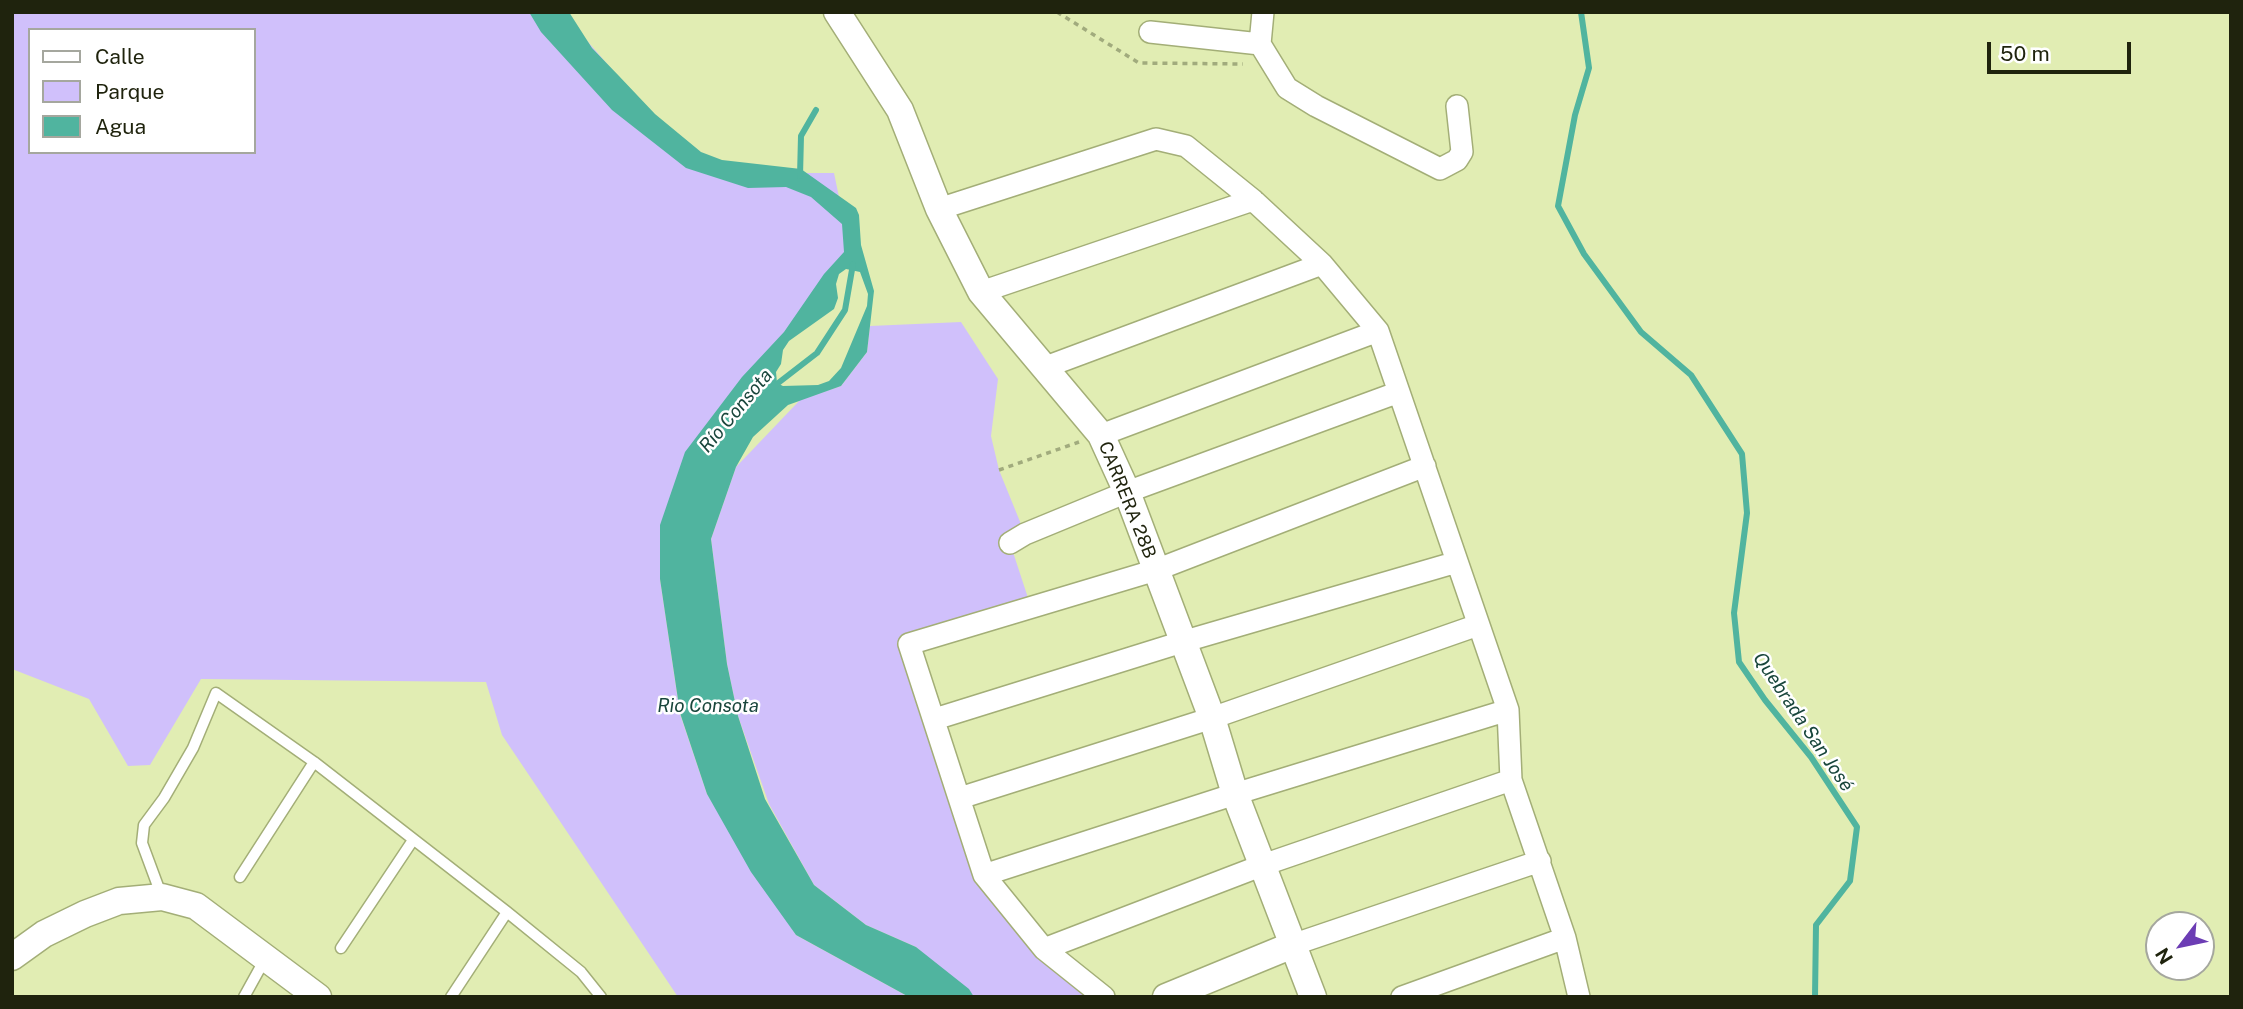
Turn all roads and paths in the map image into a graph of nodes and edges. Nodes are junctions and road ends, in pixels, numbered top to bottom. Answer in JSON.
{"nodes":[{"id":1,"x":837,"y":12,"type":"edge"},
{"id":2,"x":1263,"y":12,"type":"edge"},
{"id":3,"x":1150,"y":32,"type":"dead end"},
{"id":4,"x":1260,"y":44,"type":"junction"},
{"id":5,"x":1457,"y":106,"type":"dead end"},
{"id":6,"x":1253,"y":200,"type":"junction"},
{"id":7,"x":939,"y":209,"type":"junction"},
{"id":8,"x":1322,"y":264,"type":"junction"},
{"id":9,"x":981,"y":292,"type":"junction"},
{"id":10,"x":1378,"y":331,"type":"junction"},
{"id":11,"x":1043,"y":368,"type":"junction"},
{"id":12,"x":1399,"y":392,"type":"junction"},
{"id":13,"x":1101,"y":435,"type":"junction"},
{"id":14,"x":1425,"y":467,"type":"junction"},
{"id":15,"x":999,"y":470,"type":"dead end"},
{"id":16,"x":1127,"y":492,"type":"junction"},
{"id":17,"x":1010,"y":543,"type":"dead end"},
{"id":18,"x":1457,"y":562,"type":"junction"},
{"id":19,"x":1156,"y":570,"type":"junction"},
{"id":20,"x":1478,"y":625,"type":"junction"},
{"id":21,"x":1182,"y":642,"type":"junction"},
{"id":22,"x":1508,"y":710,"type":"junction"},
{"id":23,"x":1212,"y":718,"type":"junction"},
{"id":24,"x":935,"y":719,"type":"junction"},
{"id":25,"x":314,"y":762,"type":"junction"},
{"id":26,"x":1511,"y":780,"type":"junction"},
{"id":27,"x":1235,"y":794,"type":"junction"},
{"id":28,"x":960,"y":798,"type":"junction"},
{"id":29,"x":413,"y":839,"type":"junction"},
{"id":30,"x":1540,"y":861,"type":"junction"},
{"id":31,"x":1263,"y":865,"type":"junction"},
{"id":32,"x":984,"y":875,"type":"junction"},
{"id":33,"x":240,"y":877,"type":"dead end"},
{"id":34,"x":162,"y":897,"type":"junction"},
{"id":35,"x":507,"y":912,"type":"junction"},
{"id":36,"x":1565,"y":938,"type":"junction"},
{"id":37,"x":1295,"y":944,"type":"junction"},
{"id":38,"x":341,"y":948,"type":"dead end"},
{"id":39,"x":1044,"y":949,"type":"junction"},
{"id":40,"x":266,"y":956,"type":"junction"},
{"id":41,"x":12,"y":957,"type":"edge"},
{"id":42,"x":244,"y":997,"type":"edge"},
{"id":43,"x":318,"y":997,"type":"edge"},
{"id":44,"x":451,"y":997,"type":"edge"},
{"id":45,"x":601,"y":997,"type":"edge"},
{"id":46,"x":1104,"y":997,"type":"edge"},
{"id":47,"x":1167,"y":997,"type":"edge"},
{"id":48,"x":1314,"y":997,"type":"edge"},
{"id":49,"x":1402,"y":997,"type":"edge"},
{"id":50,"x":1579,"y":997,"type":"edge"}],
"edges":[{"from":1,"to":7,"type":"street","name":"CARRERA 28B"},
{"from":2,"to":4,"type":"street"},
{"from":3,"to":4,"type":"street"},
{"from":4,"to":5,"type":"street"},
{"from":6,"to":7,"type":"street"},
{"from":6,"to":8,"type":"street"},
{"from":6,"to":9,"type":"street"},
{"from":7,"to":9,"type":"street","name":"CARRERA 28B"},
{"from":8,"to":10,"type":"street"},
{"from":8,"to":11,"type":"street"},
{"from":9,"to":11,"type":"street","name":"CARRERA 28B"},
{"from":10,"to":12,"type":"street"},
{"from":10,"to":13,"type":"street"},
{"from":11,"to":13,"type":"street","name":"CARRERA 28B"},
{"from":12,"to":14,"type":"street"},
{"from":12,"to":16,"type":"street"},
{"from":13,"to":15,"type":"path"},
{"from":13,"to":16,"type":"street","name":"CARRERA 28B"},
{"from":14,"to":18,"type":"street"},
{"from":14,"to":19,"type":"street"},
{"from":16,"to":17,"type":"street"},
{"from":16,"to":19,"type":"street","name":"CARRERA 28B"},
{"from":18,"to":20,"type":"street"},
{"from":18,"to":21,"type":"street"},
{"from":19,"to":21,"type":"street","name":"CARRERA 28B"},
{"from":19,"to":24,"type":"street"},
{"from":20,"to":22,"type":"street"},
{"from":20,"to":23,"type":"street"},
{"from":21,"to":23,"type":"street","name":"CARRERA 28B"},
{"from":21,"to":24,"type":"street"},
{"from":22,"to":26,"type":"street"},
{"from":22,"to":27,"type":"street"},
{"from":23,"to":27,"type":"street","name":"CARRERA 28B"},
{"from":23,"to":28,"type":"street"},
{"from":24,"to":28,"type":"street"},
{"from":25,"to":29,"type":"lane"},
{"from":25,"to":33,"type":"lane"},
{"from":25,"to":34,"type":"lane"},
{"from":26,"to":30,"type":"street"},
{"from":26,"to":31,"type":"street"},
{"from":27,"to":31,"type":"street","name":"CARRERA 28B"},
{"from":27,"to":32,"type":"street"},
{"from":28,"to":32,"type":"street"},
{"from":29,"to":35,"type":"lane"},
{"from":29,"to":38,"type":"lane"},
{"from":30,"to":36,"type":"street"},
{"from":30,"to":37,"type":"street"},
{"from":31,"to":37,"type":"street","name":"CARRERA 28B"},
{"from":31,"to":39,"type":"street"},
{"from":32,"to":39,"type":"street"},
{"from":34,"to":40,"type":"street"},
{"from":34,"to":41,"type":"street"},
{"from":35,"to":44,"type":"lane"},
{"from":35,"to":45,"type":"lane"},
{"from":36,"to":49,"type":"street"},
{"from":36,"to":50,"type":"street"},
{"from":37,"to":47,"type":"street"},
{"from":37,"to":48,"type":"street","name":"CARRERA 28B"},
{"from":39,"to":46,"type":"street"},
{"from":40,"to":42,"type":"lane"},
{"from":40,"to":43,"type":"street"}]}
